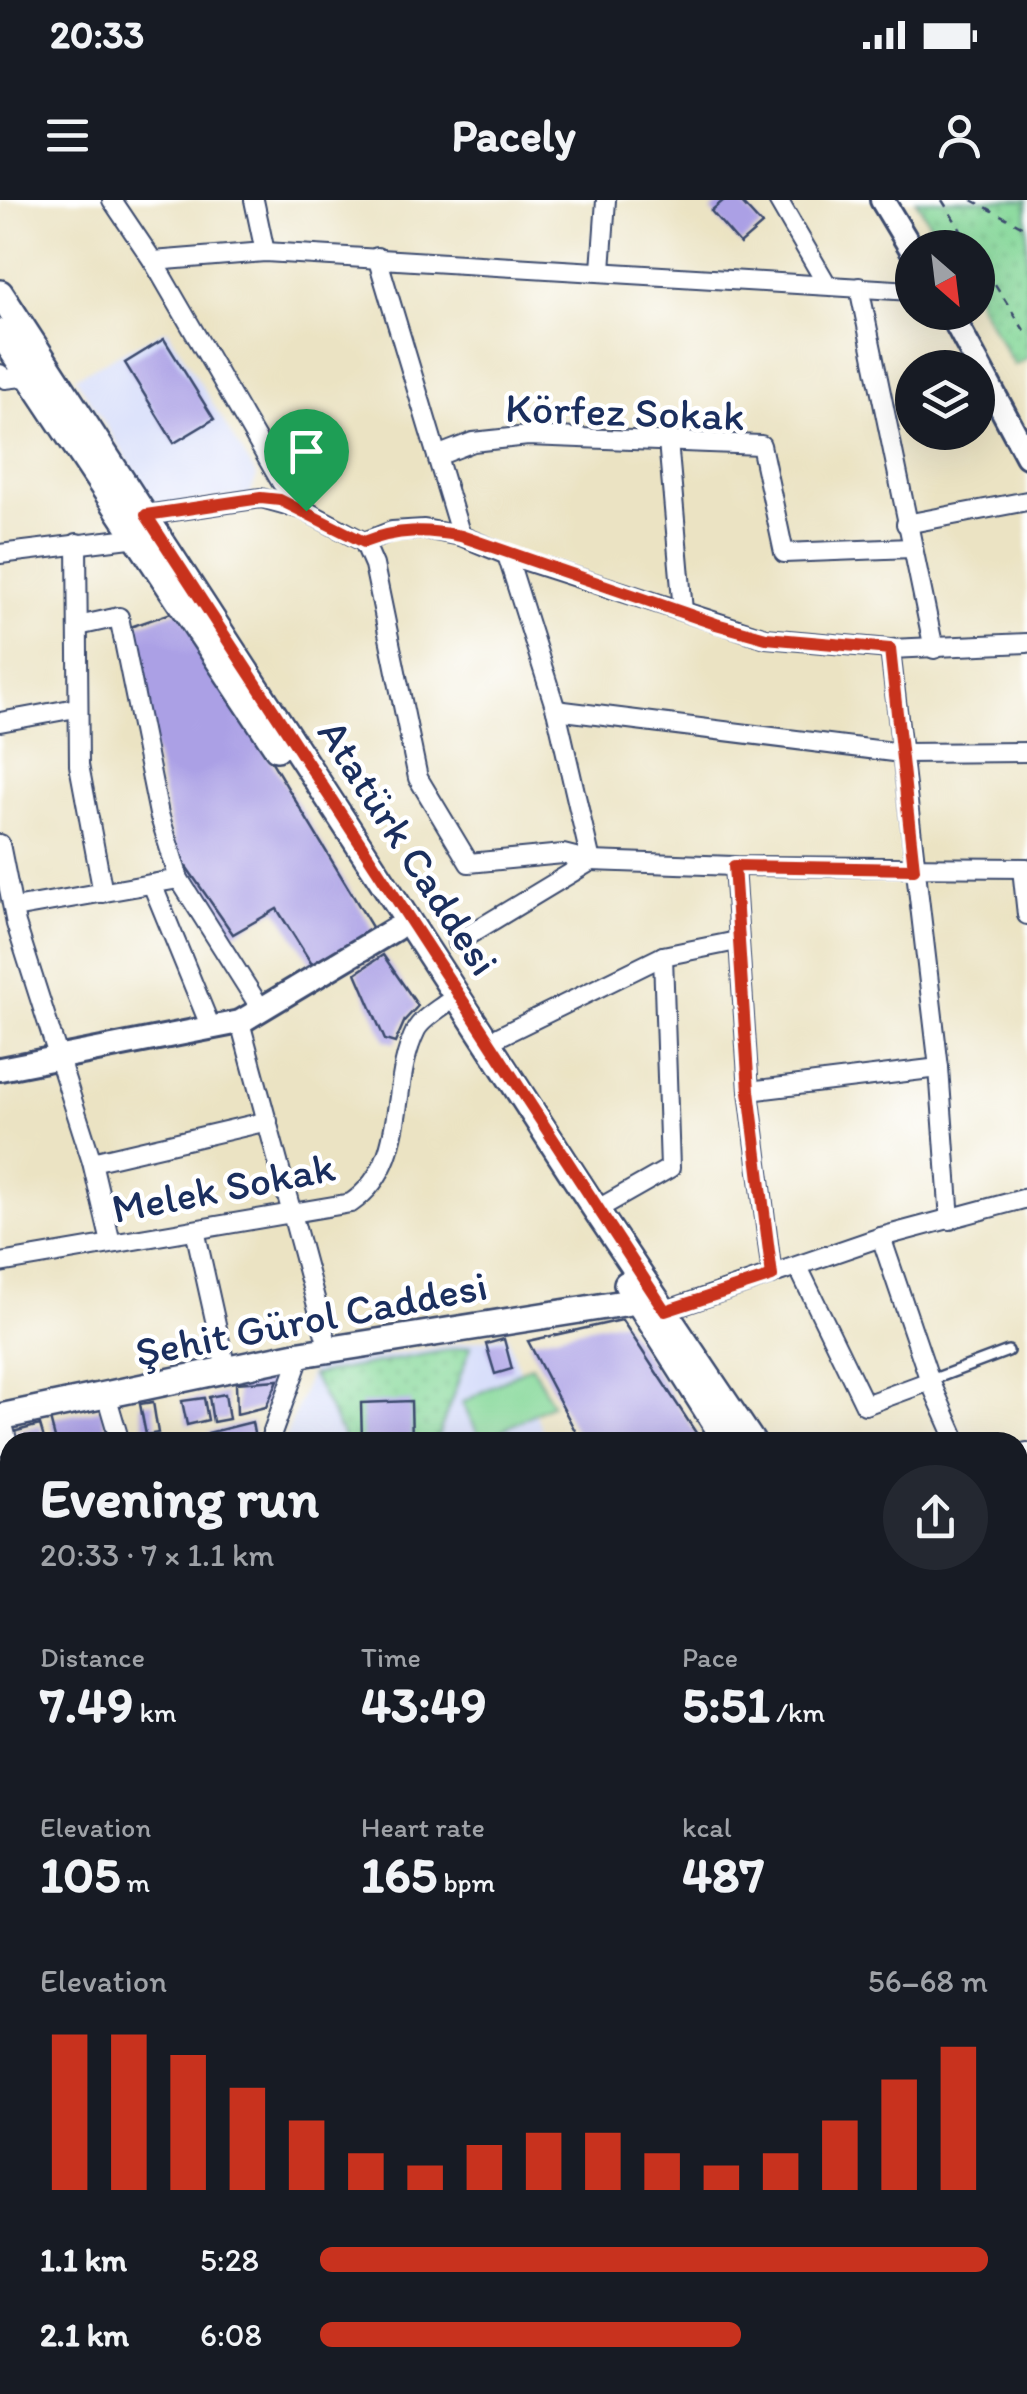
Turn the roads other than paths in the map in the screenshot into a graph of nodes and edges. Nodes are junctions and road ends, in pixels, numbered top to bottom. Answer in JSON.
{"nodes":[{"id":1,"x":112,"y":200,"type":"edge"},
{"id":2,"x":254,"y":200,"type":"edge"},
{"id":3,"x":606,"y":200,"type":"edge"},
{"id":4,"x":778,"y":200,"type":"edge"},
{"id":5,"x":882,"y":200,"type":"edge"},
{"id":6,"x":898,"y":200,"type":"edge"},
{"id":7,"x":900,"y":230,"type":"edge"},
{"id":8,"x":916,"y":230,"type":"edge"},
{"id":9,"x":265,"y":252,"type":"junction"},
{"id":10,"x":377,"y":257,"type":"junction"},
{"id":11,"x":153,"y":261,"type":"junction"},
{"id":12,"x":600,"y":270,"type":"junction"},
{"id":13,"x":826,"y":283,"type":"junction"},
{"id":14,"x":859,"y":287,"type":"junction"},
{"id":15,"x":895,"y":290,"type":"edge"},
{"id":16,"x":0,"y":293,"type":"edge"},
{"id":17,"x":960,"y":330,"type":"edge"},
{"id":18,"x":975,"y":330,"type":"edge"},
{"id":19,"x":0,"y":332,"type":"edge"},
{"id":20,"x":0,"y":374,"type":"edge"},
{"id":21,"x":30,"y":376,"type":"junction"},
{"id":22,"x":1027,"y":429,"type":"edge"},
{"id":23,"x":668,"y":441,"type":"junction"},
{"id":24,"x":437,"y":456,"type":"junction"},
{"id":25,"x":1027,"y":456,"type":"edge"},
{"id":26,"x":1027,"y":501,"type":"edge"},
{"id":27,"x":306,"y":511,"type":"junction"},
{"id":28,"x":906,"y":524,"type":"junction"},
{"id":29,"x":142,"y":526,"type":"junction"},
{"id":30,"x":461,"y":536,"type":"junction"},
{"id":31,"x":364,"y":542,"type":"junction"},
{"id":32,"x":77,"y":543,"type":"junction"},
{"id":33,"x":911,"y":548,"type":"junction"},
{"id":34,"x":0,"y":554,"type":"edge"},
{"id":35,"x":507,"y":555,"type":"junction"},
{"id":36,"x":684,"y":611,"type":"junction"},
{"id":37,"x":78,"y":626,"type":"junction"},
{"id":38,"x":1027,"y":643,"type":"edge"},
{"id":39,"x":890,"y":649,"type":"junction"},
{"id":40,"x":934,"y":649,"type":"junction"},
{"id":41,"x":76,"y":708,"type":"junction"},
{"id":42,"x":556,"y":710,"type":"junction"},
{"id":43,"x":0,"y":722,"type":"edge"},
{"id":44,"x":1027,"y":752,"type":"edge"},
{"id":45,"x":901,"y":754,"type":"junction"},
{"id":46,"x":0,"y":844,"type":"edge"},
{"id":47,"x":591,"y":861,"type":"junction"},
{"id":48,"x":734,"y":866,"type":"junction"},
{"id":49,"x":1024,"y":868,"type":"edge"},
{"id":50,"x":914,"y":869,"type":"junction"},
{"id":51,"x":179,"y":879,"type":"junction"},
{"id":52,"x":152,"y":884,"type":"junction"},
{"id":53,"x":103,"y":892,"type":"junction"},
{"id":54,"x":1027,"y":915,"type":"edge"},
{"id":55,"x":10,"y":919,"type":"edge"},
{"id":56,"x":396,"y":929,"type":"junction"},
{"id":57,"x":738,"y":940,"type":"junction"},
{"id":58,"x":457,"y":942,"type":"dead end"},
{"id":59,"x":663,"y":956,"type":"junction"},
{"id":60,"x":445,"y":1004,"type":"junction"},
{"id":61,"x":260,"y":1009,"type":"junction"},
{"id":62,"x":240,"y":1022,"type":"junction"},
{"id":63,"x":211,"y":1028,"type":"junction"},
{"id":64,"x":486,"y":1042,"type":"junction"},
{"id":65,"x":56,"y":1059,"type":"junction"},
{"id":66,"x":939,"y":1068,"type":"junction"},
{"id":67,"x":0,"y":1069,"type":"edge"},
{"id":68,"x":749,"y":1091,"type":"junction"},
{"id":69,"x":268,"y":1121,"type":"junction"},
{"id":70,"x":92,"y":1162,"type":"junction"},
{"id":71,"x":1027,"y":1198,"type":"edge"},
{"id":72,"x":294,"y":1210,"type":"junction"},
{"id":73,"x":596,"y":1210,"type":"junction"},
{"id":74,"x":950,"y":1220,"type":"junction"},
{"id":75,"x":195,"y":1230,"type":"junction"},
{"id":76,"x":881,"y":1237,"type":"junction"},
{"id":77,"x":112,"y":1243,"type":"junction"},
{"id":78,"x":0,"y":1263,"type":"edge"},
{"id":79,"x":798,"y":1266,"type":"junction"},
{"id":80,"x":772,"y":1276,"type":"junction"},
{"id":81,"x":638,"y":1301,"type":"junction"},
{"id":82,"x":665,"y":1311,"type":"junction"},
{"id":83,"x":328,"y":1350,"type":"junction"},
{"id":84,"x":1008,"y":1352,"type":"dead end"},
{"id":85,"x":301,"y":1354,"type":"junction"},
{"id":86,"x":226,"y":1369,"type":"junction"},
{"id":87,"x":930,"y":1381,"type":"junction"},
{"id":88,"x":107,"y":1398,"type":"junction"},
{"id":89,"x":0,"y":1417,"type":"edge"},
{"id":90,"x":117,"y":1432,"type":"edge"},
{"id":91,"x":273,"y":1432,"type":"edge"},
{"id":92,"x":721,"y":1432,"type":"edge"},
{"id":93,"x":745,"y":1432,"type":"edge"},
{"id":94,"x":953,"y":1432,"type":"edge"}],
"edges":[{"from":1,"to":11,"type":"street"},
{"from":2,"to":9,"type":"street"},
{"from":3,"to":12,"type":"street"},
{"from":4,"to":13,"type":"street"},
{"from":5,"to":7,"type":"street"},
{"from":6,"to":8,"type":"street"},
{"from":9,"to":10,"type":"street"},
{"from":9,"to":11,"type":"street"},
{"from":10,"to":12,"type":"street"},
{"from":10,"to":24,"type":"street"},
{"from":11,"to":27,"type":"street"},
{"from":12,"to":13,"type":"street"},
{"from":13,"to":14,"type":"street"},
{"from":14,"to":15,"type":"street"},
{"from":14,"to":28,"type":"street"},
{"from":16,"to":29,"type":"main road","name":"Atatürk Caddesi"},
{"from":17,"to":25,"type":"street"},
{"from":18,"to":22,"type":"street"},
{"from":19,"to":21,"type":"main road","name":"Atatürk Caddesi"},
{"from":20,"to":21,"type":"street"},
{"from":21,"to":29,"type":"main road","name":"Atatürk Caddesi"},
{"from":23,"to":24,"type":"street","name":"Körfez Sokak"},
{"from":23,"to":33,"type":"street","name":"Körfez Sokak"},
{"from":23,"to":36,"type":"street"},
{"from":24,"to":30,"type":"street"},
{"from":26,"to":28,"type":"street"},
{"from":27,"to":29,"type":"street"},
{"from":27,"to":31,"type":"street"},
{"from":28,"to":33,"type":"street"},
{"from":29,"to":32,"type":"street"},
{"from":29,"to":56,"type":"main road","name":"Atatürk Caddesi"},
{"from":29,"to":64,"type":"main road","name":"Atatürk Caddesi"},
{"from":30,"to":31,"type":"street"},
{"from":30,"to":35,"type":"street"},
{"from":31,"to":47,"type":"street"},
{"from":32,"to":34,"type":"street"},
{"from":32,"to":37,"type":"street"},
{"from":33,"to":40,"type":"street"},
{"from":35,"to":36,"type":"street"},
{"from":35,"to":42,"type":"street"},
{"from":36,"to":39,"type":"street"},
{"from":37,"to":41,"type":"street"},
{"from":37,"to":51,"type":"street"},
{"from":38,"to":40,"type":"street"},
{"from":39,"to":40,"type":"street"},
{"from":39,"to":45,"type":"street"},
{"from":41,"to":43,"type":"street"},
{"from":41,"to":53,"type":"street"},
{"from":42,"to":45,"type":"street"},
{"from":42,"to":47,"type":"street"},
{"from":44,"to":45,"type":"street"},
{"from":45,"to":50,"type":"street"},
{"from":46,"to":55,"type":"street"},
{"from":47,"to":48,"type":"street"},
{"from":47,"to":58,"type":"street"},
{"from":48,"to":50,"type":"street"},
{"from":48,"to":57,"type":"street"},
{"from":49,"to":50,"type":"street"},
{"from":49,"to":54,"type":"street"},
{"from":50,"to":66,"type":"street"},
{"from":51,"to":52,"type":"street"},
{"from":51,"to":61,"type":"street"},
{"from":52,"to":53,"type":"street"},
{"from":52,"to":63,"type":"street"},
{"from":53,"to":55,"type":"street"},
{"from":55,"to":65,"type":"street"},
{"from":56,"to":60,"type":"main road","name":"Atatürk Caddesi"},
{"from":56,"to":61,"type":"street"},
{"from":57,"to":59,"type":"street"},
{"from":57,"to":68,"type":"street"},
{"from":59,"to":64,"type":"street"},
{"from":59,"to":73,"type":"street"},
{"from":60,"to":72,"type":"street","name":"Melek Sokak"},
{"from":60,"to":81,"type":"main road","name":"Atatürk Caddesi"},
{"from":61,"to":62,"type":"street"},
{"from":62,"to":63,"type":"street"},
{"from":62,"to":69,"type":"street"},
{"from":63,"to":65,"type":"street"},
{"from":64,"to":73,"type":"main road","name":"Atatürk Caddesi"},
{"from":65,"to":67,"type":"street"},
{"from":65,"to":70,"type":"street"},
{"from":66,"to":68,"type":"street"},
{"from":66,"to":74,"type":"street"},
{"from":68,"to":80,"type":"street"},
{"from":69,"to":70,"type":"street"},
{"from":69,"to":72,"type":"street"},
{"from":70,"to":77,"type":"street"},
{"from":71,"to":74,"type":"street"},
{"from":72,"to":75,"type":"street","name":"Melek Sokak"},
{"from":72,"to":83,"type":"street"},
{"from":73,"to":82,"type":"main road","name":"Atatürk Caddesi"},
{"from":74,"to":76,"type":"street"},
{"from":75,"to":77,"type":"street","name":"Melek Sokak"},
{"from":75,"to":86,"type":"street"},
{"from":76,"to":79,"type":"street"},
{"from":76,"to":87,"type":"street"},
{"from":77,"to":78,"type":"street","name":"Melek Sokak"},
{"from":79,"to":80,"type":"street"},
{"from":79,"to":87,"type":"street"},
{"from":80,"to":82,"type":"street"},
{"from":81,"to":82,"type":"street"},
{"from":81,"to":83,"type":"main road","name":"Şehit Gürol Caddesi"},
{"from":81,"to":92,"type":"main road","name":"Atatürk Caddesi"},
{"from":82,"to":93,"type":"main road","name":"Atatürk Caddesi"},
{"from":83,"to":85,"type":"main road","name":"Şehit Gürol Caddesi"},
{"from":84,"to":87,"type":"lane"},
{"from":85,"to":86,"type":"main road","name":"Şehit Gürol Caddesi"},
{"from":85,"to":91,"type":"street"},
{"from":86,"to":88,"type":"main road","name":"Şehit Gürol Caddesi"},
{"from":87,"to":94,"type":"street"},
{"from":88,"to":89,"type":"main road","name":"Şehit Gürol Caddesi"},
{"from":88,"to":90,"type":"street"}]}
